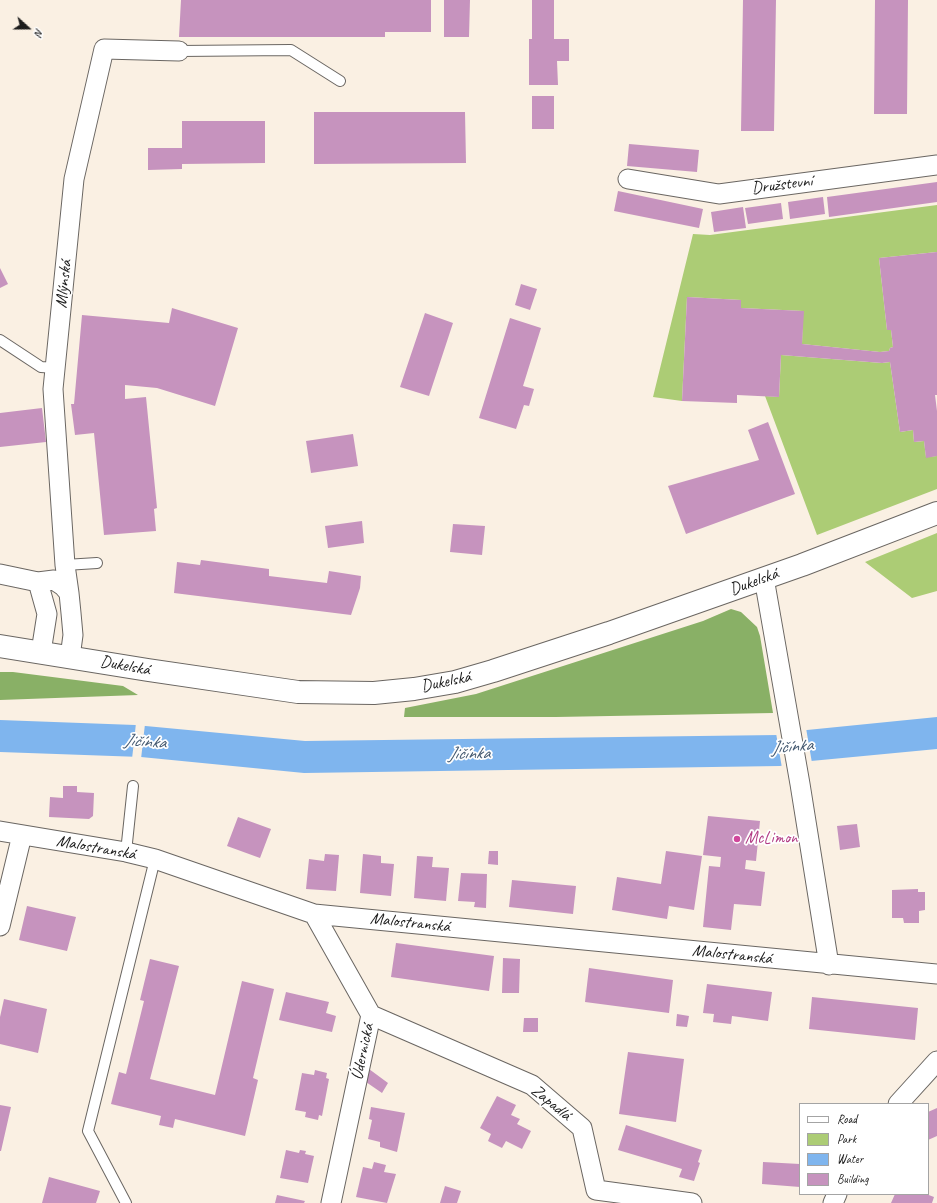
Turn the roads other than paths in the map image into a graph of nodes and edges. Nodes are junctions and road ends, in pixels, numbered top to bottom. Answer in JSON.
{"nodes":[{"id":1,"x":179,"y":51,"type":"joint"},
{"id":2,"x":340,"y":81,"type":"dead end"},
{"id":3,"x":937,"y":165,"type":"edge"},
{"id":4,"x":628,"y":179,"type":"dead end"},
{"id":5,"x":0,"y":340,"type":"edge"},
{"id":6,"x":56,"y":368,"type":"junction"},
{"id":7,"x":937,"y":512,"type":"edge"},
{"id":8,"x":97,"y":563,"type":"dead end"},
{"id":9,"x":65,"y":565,"type":"junction"},
{"id":10,"x":0,"y":574,"type":"edge"},
{"id":11,"x":764,"y":578,"type":"junction"},
{"id":12,"x":38,"y":582,"type":"junction"},
{"id":13,"x":69,"y":593,"type":"junction"},
{"id":14,"x":0,"y":646,"type":"edge"},
{"id":15,"x":41,"y":652,"type":"junction"},
{"id":16,"x":70,"y":657,"type":"junction"},
{"id":17,"x":133,"y":786,"type":"dead end"},
{"id":18,"x":0,"y":831,"type":"edge"},
{"id":19,"x":22,"y":835,"type":"junction"},
{"id":20,"x":126,"y":852,"type":"junction"},
{"id":21,"x":155,"y":859,"type":"junction"},
{"id":22,"x":314,"y":914,"type":"junction"},
{"id":23,"x":0,"y":926,"type":"edge"},
{"id":24,"x":829,"y":965,"type":"junction"},
{"id":25,"x":937,"y":974,"type":"edge"},
{"id":26,"x":371,"y":1015,"type":"junction"},
{"id":27,"x":937,"y":1061,"type":"edge"},
{"id":28,"x":899,"y":1103,"type":"edge"},
{"id":29,"x":594,"y":1197,"type":"edge"},
{"id":30,"x":126,"y":1203,"type":"edge"},
{"id":31,"x":331,"y":1203,"type":"edge"},
{"id":32,"x":692,"y":1203,"type":"edge"}],
"edges":[{"from":1,"to":2,"type":"lane"},
{"from":1,"to":6,"type":"street","name":"Mlýnská"},
{"from":3,"to":4,"type":"street","name":"Družstevní"},
{"from":5,"to":6,"type":"lane"},
{"from":6,"to":9,"type":"street","name":"Mlýnská"},
{"from":7,"to":11,"type":"main road","name":"Dukelská"},
{"from":8,"to":9,"type":"lane"},
{"from":9,"to":12,"type":"street"},
{"from":9,"to":13,"type":"street","name":"Mlýnská"},
{"from":10,"to":12,"type":"street"},
{"from":11,"to":16,"type":"main road","name":"Dukelská"},
{"from":11,"to":24,"type":"street"},
{"from":12,"to":13,"type":"street"},
{"from":12,"to":15,"type":"street"},
{"from":13,"to":16,"type":"street","name":"Mlýnská"},
{"from":14,"to":15,"type":"main road","name":"Dukelská"},
{"from":15,"to":16,"type":"main road","name":"Dukelská"},
{"from":17,"to":20,"type":"lane"},
{"from":18,"to":19,"type":"street","name":"Malostranská"},
{"from":19,"to":20,"type":"street","name":"Malostranská"},
{"from":19,"to":23,"type":"street"},
{"from":20,"to":21,"type":"street","name":"Malostranská"},
{"from":21,"to":22,"type":"street","name":"Malostranská"},
{"from":21,"to":30,"type":"lane"},
{"from":22,"to":24,"type":"street","name":"Malostranská"},
{"from":22,"to":26,"type":"street","name":"Údernická"},
{"from":24,"to":25,"type":"street","name":"Malostranská"},
{"from":26,"to":29,"type":"street","name":"Zapadlá"},
{"from":26,"to":31,"type":"street","name":"Údernická"},
{"from":27,"to":28,"type":"street"},
{"from":29,"to":32,"type":"street","name":"Zapadlá"}]}
